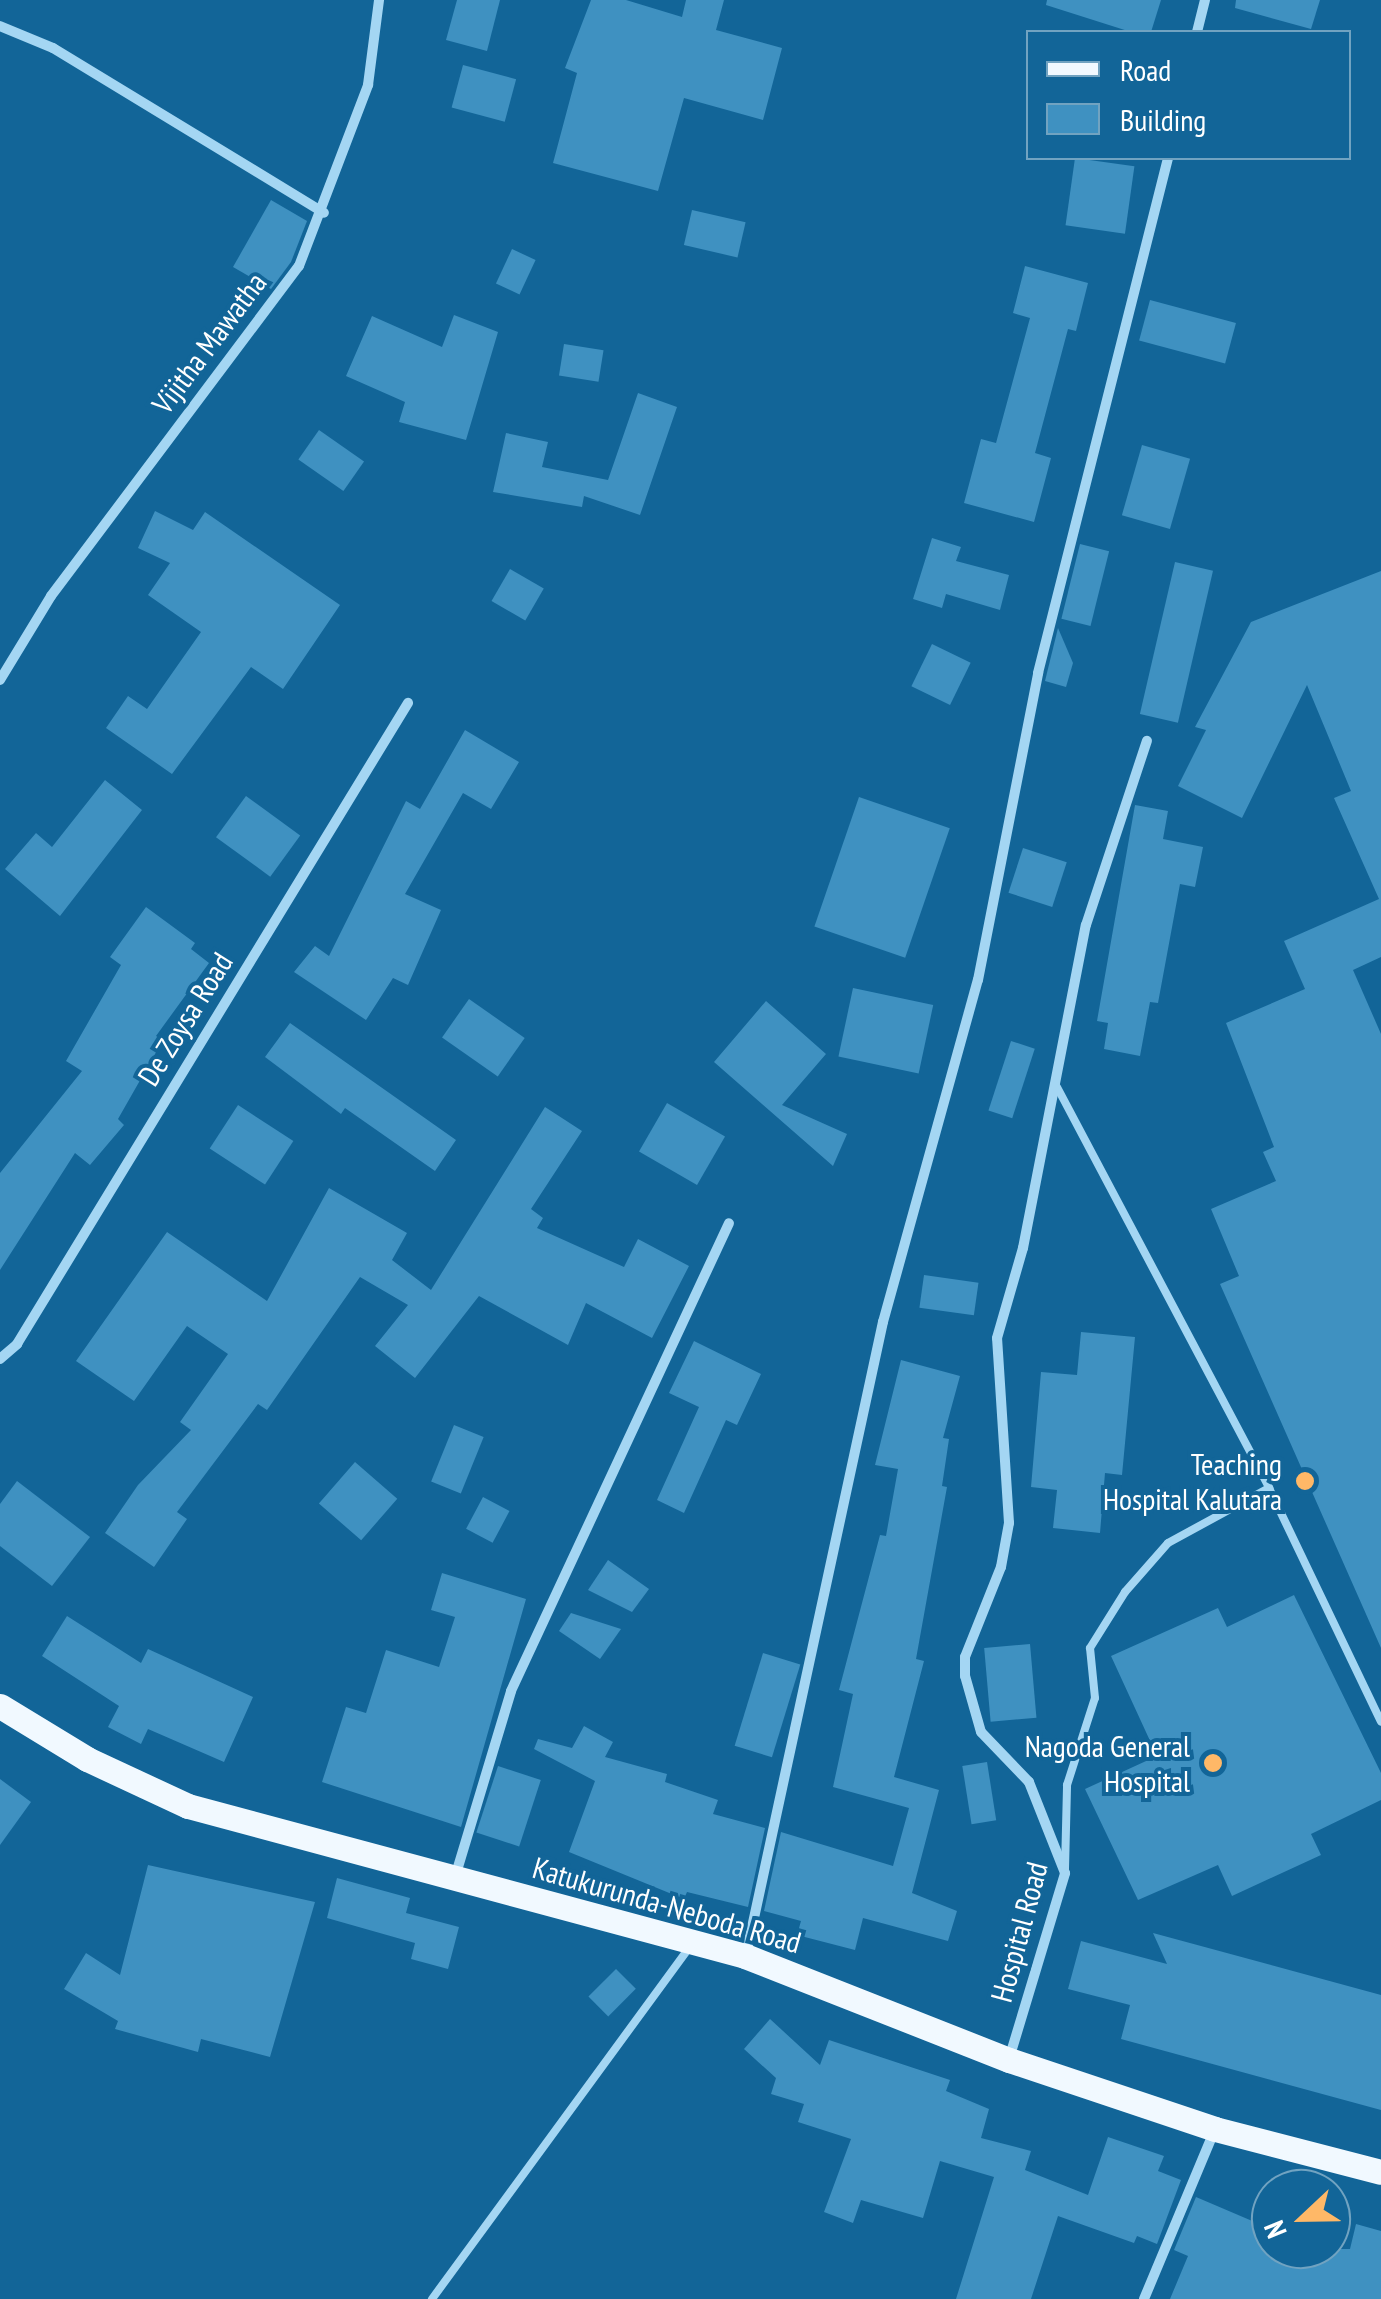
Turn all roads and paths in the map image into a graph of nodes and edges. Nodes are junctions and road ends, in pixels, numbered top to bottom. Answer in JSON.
{"nodes":[{"id":1,"x":379,"y":0,"type":"edge"},
{"id":2,"x":1205,"y":0,"type":"edge"},
{"id":3,"x":0,"y":26,"type":"edge"},
{"id":4,"x":1198,"y":30,"type":"edge"},
{"id":5,"x":1167,"y":160,"type":"edge"},
{"id":6,"x":324,"y":214,"type":"junction"},
{"id":7,"x":0,"y":680,"type":"edge"},
{"id":8,"x":408,"y":703,"type":"dead end"},
{"id":9,"x":1146,"y":741,"type":"dead end"},
{"id":10,"x":1057,"y":1088,"type":"junction"},
{"id":11,"x":729,"y":1223,"type":"dead end"},
{"id":12,"x":0,"y":1359,"type":"edge"},
{"id":13,"x":1269,"y":1488,"type":"junction"},
{"id":14,"x":0,"y":1706,"type":"edge"},
{"id":15,"x":1381,"y":1722,"type":"edge"},
{"id":16,"x":1065,"y":1873,"type":"junction"},
{"id":17,"x":454,"y":1878,"type":"junction"},
{"id":18,"x":692,"y":1942,"type":"junction"},
{"id":19,"x":746,"y":1956,"type":"junction"},
{"id":20,"x":1009,"y":2060,"type":"junction"},
{"id":21,"x":1215,"y":2129,"type":"junction"},
{"id":22,"x":1381,"y":2172,"type":"edge"},
{"id":23,"x":432,"y":2299,"type":"edge"},
{"id":24,"x":1144,"y":2299,"type":"edge"}],
"edges":[{"from":1,"to":6,"type":"street","name":"Vijitha Mawatha"},
{"from":2,"to":4,"type":"street"},
{"from":3,"to":6,"type":"street"},
{"from":5,"to":19,"type":"street"},
{"from":6,"to":7,"type":"street","name":"Vijitha Mawatha"},
{"from":8,"to":12,"type":"street","name":"De Zoysa Road"},
{"from":9,"to":10,"type":"street"},
{"from":10,"to":13,"type":"lane"},
{"from":10,"to":16,"type":"street"},
{"from":11,"to":17,"type":"street"},
{"from":13,"to":15,"type":"lane"},
{"from":13,"to":16,"type":"lane","name":"Hospital Road"},
{"from":14,"to":17,"type":"main road","name":"Katukurunda-Neboda Road"},
{"from":16,"to":20,"type":"street","name":"Hospital Road"},
{"from":17,"to":18,"type":"main road","name":"Katukurunda-Neboda Road"},
{"from":18,"to":19,"type":"main road","name":"Katukurunda-Neboda Road"},
{"from":18,"to":23,"type":"lane"},
{"from":19,"to":20,"type":"main road","name":"Katukurunda-Neboda Road"},
{"from":20,"to":21,"type":"main road","name":"Katukurunda-Neboda Road"},
{"from":21,"to":22,"type":"main road","name":"Katukurunda-Neboda Road"},
{"from":21,"to":24,"type":"street"}]}
